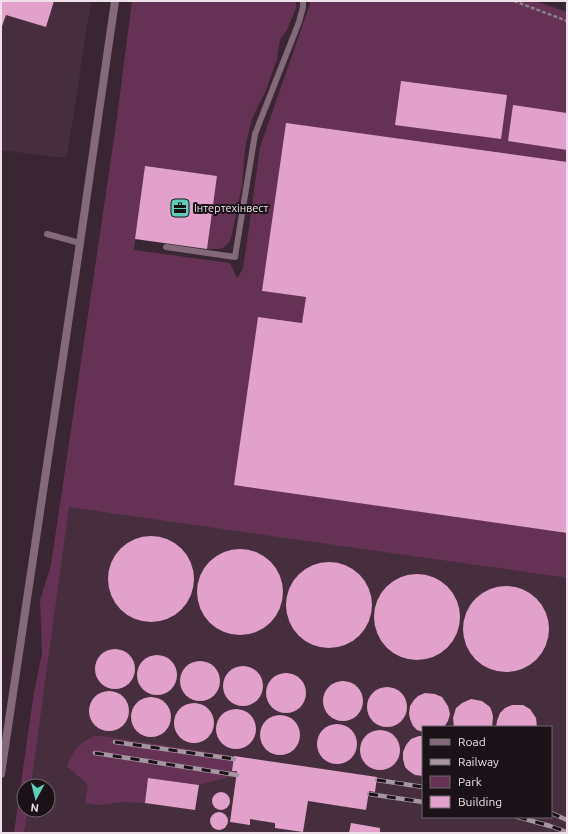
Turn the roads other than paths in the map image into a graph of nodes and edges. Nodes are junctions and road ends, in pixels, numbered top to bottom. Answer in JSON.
{"nodes":[{"id":1,"x":115,"y":1,"type":"edge"},
{"id":2,"x":303,"y":1,"type":"edge"},
{"id":3,"x":48,"y":234,"type":"dead end"},
{"id":4,"x":80,"y":244,"type":"junction"},
{"id":5,"x":166,"y":248,"type":"dead end"},
{"id":6,"x":1,"y":774,"type":"edge"}],
"edges":[{"from":1,"to":4,"type":"street"},
{"from":2,"to":5,"type":"lane"},
{"from":3,"to":4,"type":"lane"},
{"from":4,"to":6,"type":"street"}]}
